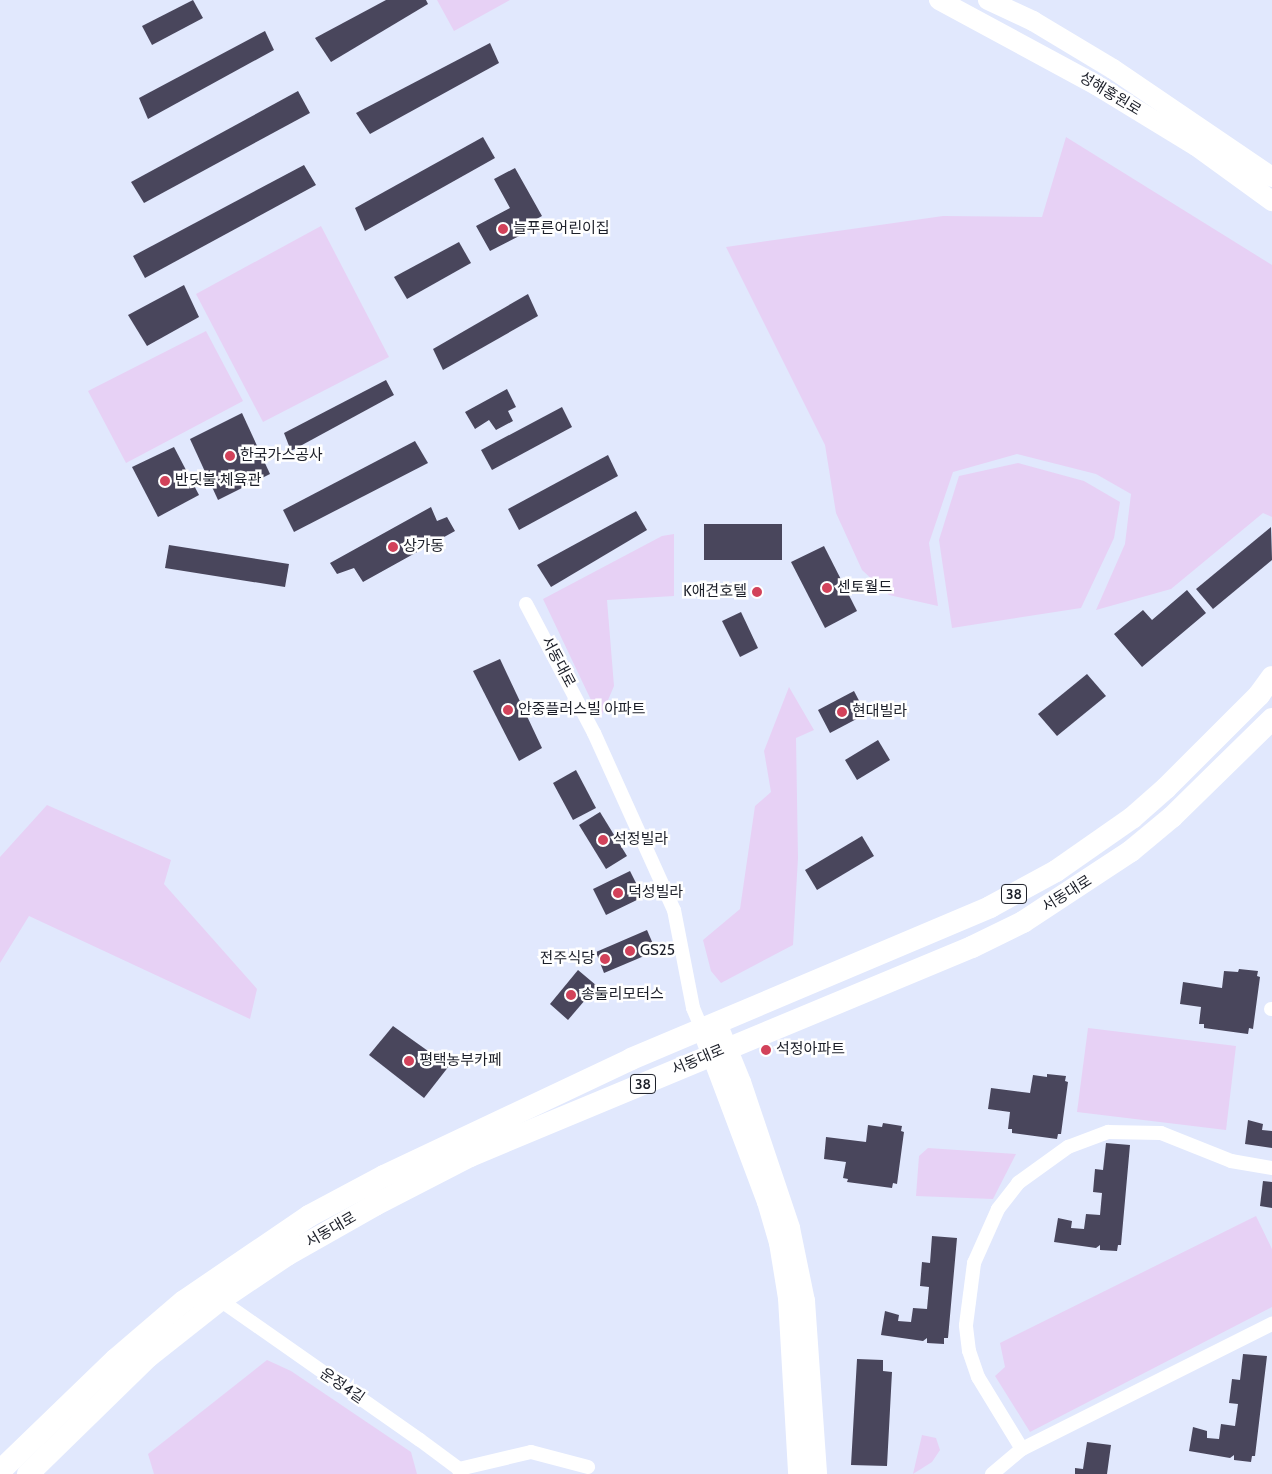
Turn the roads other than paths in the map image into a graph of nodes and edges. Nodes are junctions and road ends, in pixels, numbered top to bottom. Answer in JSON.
{"nodes":[{"id":1,"x":939,"y":0,"type":"edge"},
{"id":2,"x":988,"y":0,"type":"edge"},
{"id":3,"x":1272,"y":177,"type":"edge"},
{"id":4,"x":1272,"y":201,"type":"edge"},
{"id":5,"x":526,"y":604,"type":"dead end"},
{"id":6,"x":1272,"y":677,"type":"edge"},
{"id":7,"x":1272,"y":719,"type":"edge"},
{"id":8,"x":709,"y":1026,"type":"junction"},
{"id":9,"x":720,"y":1051,"type":"junction"},
{"id":10,"x":1272,"y":1168,"type":"edge"},
{"id":11,"x":220,"y":1300,"type":"junction"},
{"id":12,"x":1272,"y":1324,"type":"edge"},
{"id":13,"x":1022,"y":1449,"type":"junction"},
{"id":14,"x":588,"y":1467,"type":"dead end"},
{"id":15,"x":0,"y":1471,"type":"edge"},
{"id":16,"x":460,"y":1472,"type":"edge"},
{"id":17,"x":28,"y":1474,"type":"edge"},
{"id":18,"x":798,"y":1474,"type":"edge"},
{"id":19,"x":817,"y":1474,"type":"edge"},
{"id":20,"x":992,"y":1474,"type":"edge"}],
"edges":[{"from":1,"to":4,"type":"street","name":"성해홍원로"},
{"from":2,"to":3,"type":"street","name":"성해홍원로"},
{"from":5,"to":8,"type":"street","name":"서동대로"},
{"from":6,"to":8,"type":"main road","name":"서동대로","number":"38"},
{"from":7,"to":9,"type":"main road","name":"서동대로","number":"38"},
{"from":8,"to":9,"type":"street"},
{"from":8,"to":15,"type":"main road","name":"서동대로","number":"38"},
{"from":9,"to":11,"type":"main road","name":"서동대로","number":"38"},
{"from":9,"to":18,"type":"street"},
{"from":9,"to":19,"type":"street"},
{"from":10,"to":13,"type":"street"},
{"from":11,"to":16,"type":"street","name":"운정4길"},
{"from":11,"to":17,"type":"main road","name":"서동대로","number":"38"},
{"from":12,"to":13,"type":"street"},
{"from":13,"to":20,"type":"street"},
{"from":14,"to":16,"type":"street"}]}
